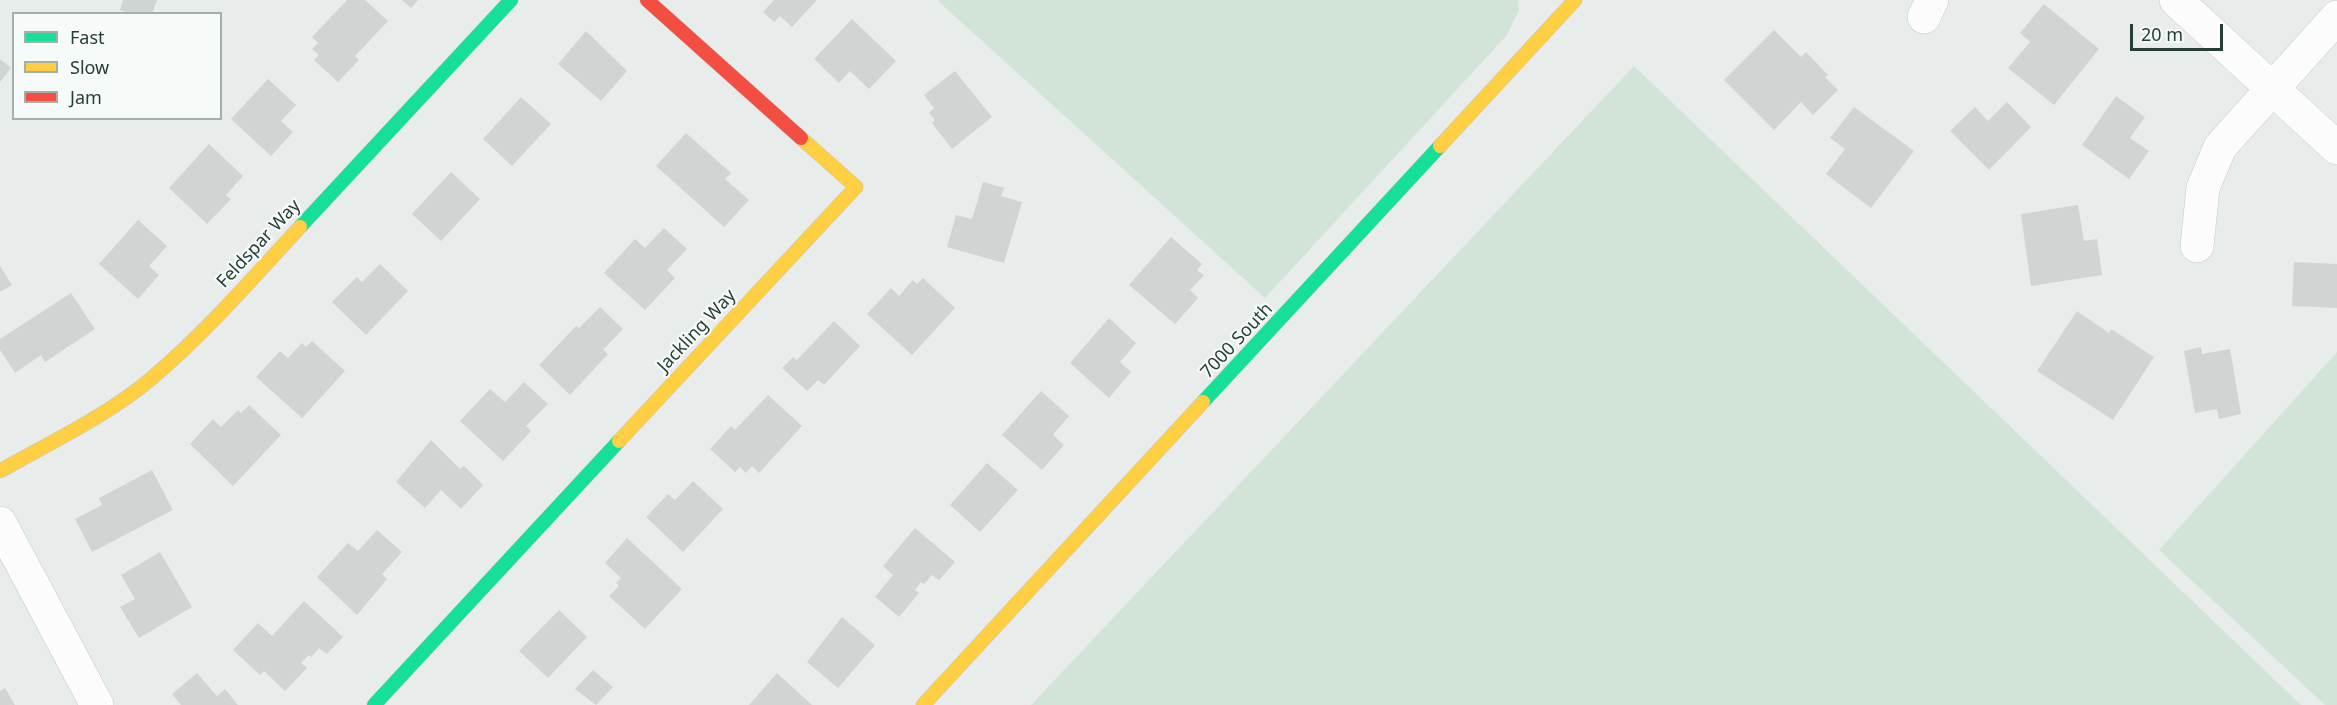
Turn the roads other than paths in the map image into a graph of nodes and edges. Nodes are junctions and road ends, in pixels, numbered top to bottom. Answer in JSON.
{"nodes":[{"id":1,"x":511,"y":0,"type":"edge"},
{"id":2,"x":647,"y":0,"type":"edge"},
{"id":3,"x":1574,"y":0,"type":"edge"},
{"id":4,"x":2176,"y":0,"type":"edge"},
{"id":5,"x":2337,"y":17,"type":"edge"},
{"id":6,"x":2272,"y":89,"type":"junction"},
{"id":7,"x":2337,"y":147,"type":"edge"},
{"id":8,"x":2197,"y":246,"type":"dead end"},
{"id":9,"x":0,"y":471,"type":"edge"},
{"id":10,"x":0,"y":523,"type":"edge"},
{"id":11,"x":96,"y":705,"type":"edge"},
{"id":12,"x":374,"y":705,"type":"edge"},
{"id":13,"x":922,"y":705,"type":"edge"}],
"edges":[{"from":1,"to":9,"type":"street","name":"Feldspar Way"},
{"from":2,"to":12,"type":"street","name":"Jackling Way"},
{"from":3,"to":13,"type":"street","name":"7000 South"},
{"from":4,"to":6,"type":"street"},
{"from":5,"to":6,"type":"street"},
{"from":6,"to":7,"type":"street"},
{"from":6,"to":8,"type":"street"},
{"from":10,"to":11,"type":"street"}]}
